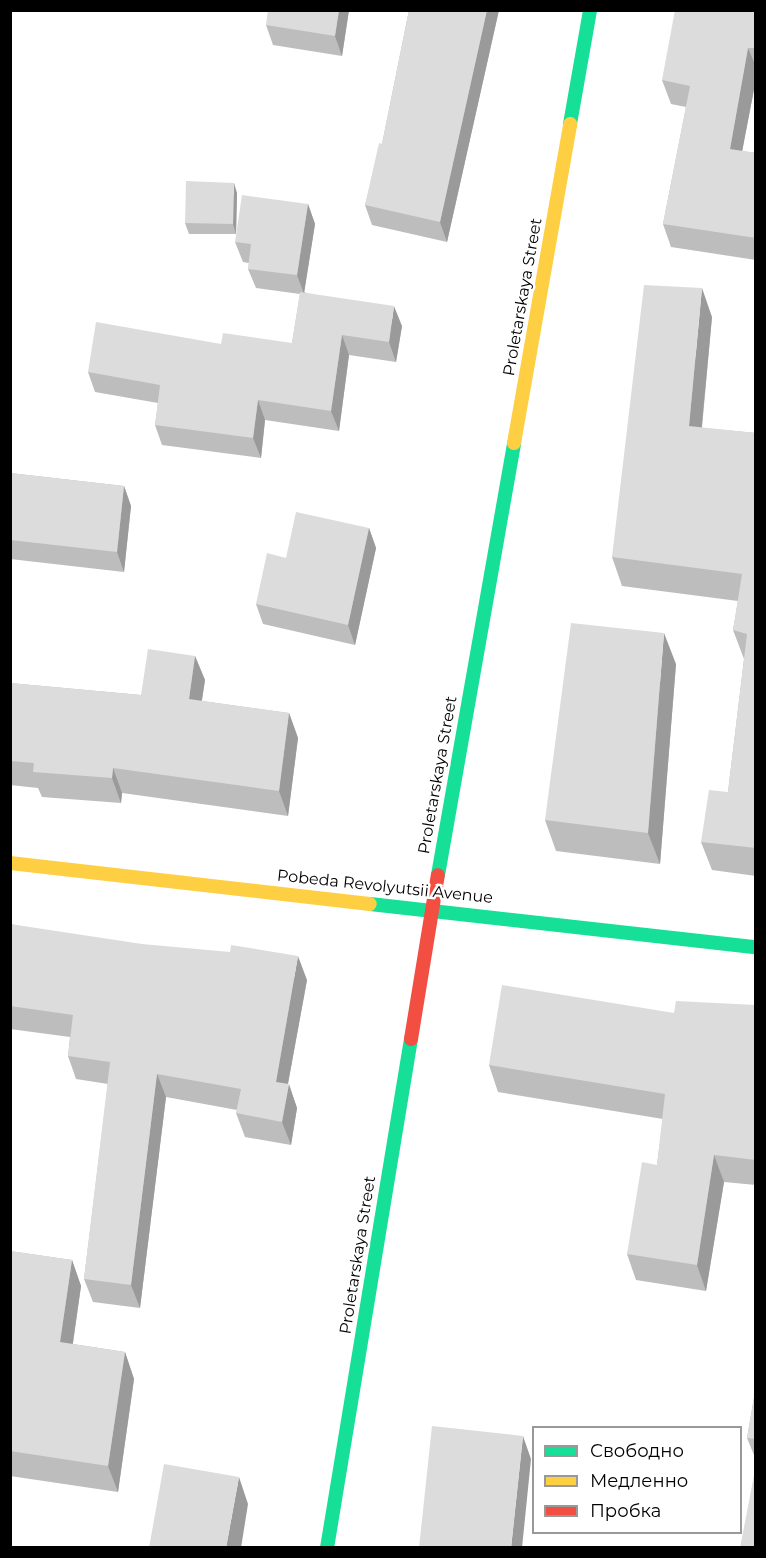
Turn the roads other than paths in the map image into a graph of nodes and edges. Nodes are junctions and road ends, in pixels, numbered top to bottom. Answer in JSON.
{"nodes":[{"id":1,"x":590,"y":10,"type":"edge"},
{"id":2,"x":10,"y":863,"type":"edge"},
{"id":3,"x":432,"y":908,"type":"junction"},
{"id":4,"x":756,"y":947,"type":"edge"},
{"id":5,"x":327,"y":1548,"type":"edge"}],
"edges":[{"from":1,"to":3,"type":"street","name":"Proletarskaya Street"},
{"from":2,"to":3,"type":"street","name":"Pobeda Revolyutsii Avenue"},
{"from":3,"to":4,"type":"street","name":"Pobeda Revolyutsii Avenue"},
{"from":3,"to":5,"type":"street","name":"Proletarskaya Street"}]}
